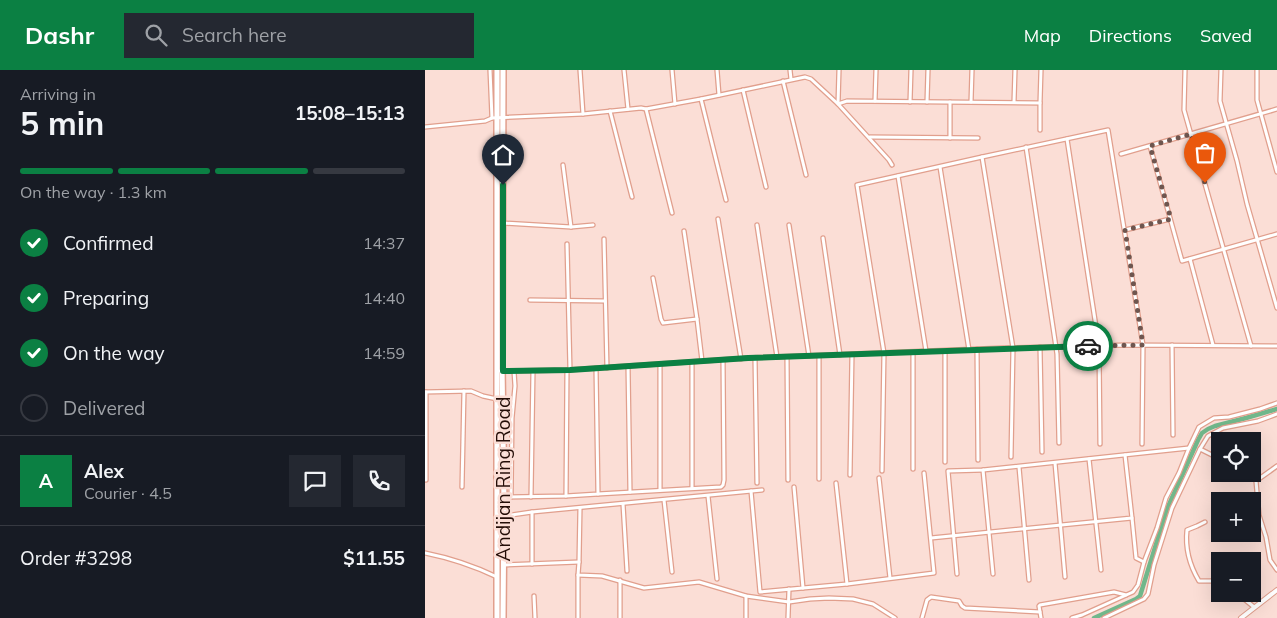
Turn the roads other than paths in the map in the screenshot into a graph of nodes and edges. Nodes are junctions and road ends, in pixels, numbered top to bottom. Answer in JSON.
{"nodes":[{"id":1,"x":490,"y":70,"type":"edge"},
{"id":2,"x":497,"y":70,"type":"edge"},
{"id":3,"x":503,"y":70,"type":"edge"},
{"id":4,"x":580,"y":70,"type":"edge"},
{"id":5,"x":625,"y":70,"type":"edge"},
{"id":6,"x":672,"y":70,"type":"edge"},
{"id":7,"x":717,"y":70,"type":"edge"},
{"id":8,"x":790,"y":70,"type":"edge"},
{"id":9,"x":839,"y":70,"type":"edge"},
{"id":10,"x":875,"y":70,"type":"edge"},
{"id":11,"x":911,"y":70,"type":"edge"},
{"id":12,"x":928,"y":70,"type":"edge"},
{"id":13,"x":971,"y":70,"type":"edge"},
{"id":14,"x":1015,"y":70,"type":"edge"},
{"id":15,"x":1041,"y":70,"type":"edge"},
{"id":16,"x":1185,"y":70,"type":"edge"},
{"id":17,"x":1221,"y":70,"type":"edge"},
{"id":18,"x":1257,"y":70,"type":"edge"},
{"id":19,"x":791,"y":79,"type":"junction"},
{"id":20,"x":783,"y":81,"type":"junction"},
{"id":21,"x":743,"y":90,"type":"junction"},
{"id":22,"x":719,"y":95,"type":"junction"},
{"id":23,"x":701,"y":99,"type":"junction"},
{"id":24,"x":875,"y":101,"type":"junction"},
{"id":25,"x":910,"y":102,"type":"junction"},
{"id":26,"x":927,"y":102,"type":"junction"},
{"id":27,"x":950,"y":102,"type":"junction"},
{"id":28,"x":971,"y":102,"type":"junction"},
{"id":29,"x":1014,"y":102,"type":"junction"},
{"id":30,"x":1040,"y":103,"type":"junction"},
{"id":31,"x":675,"y":104,"type":"junction"},
{"id":32,"x":838,"y":104,"type":"junction"},
{"id":33,"x":628,"y":109,"type":"junction"},
{"id":34,"x":646,"y":109,"type":"junction"},
{"id":35,"x":1277,"y":109,"type":"edge"},
{"id":36,"x":610,"y":112,"type":"junction"},
{"id":37,"x":583,"y":114,"type":"junction"},
{"id":38,"x":1261,"y":114,"type":"junction"},
{"id":39,"x":498,"y":118,"type":"junction"},
{"id":40,"x":1226,"y":124,"type":"junction"},
{"id":41,"x":425,"y":127,"type":"edge"},
{"id":42,"x":1039,"y":130,"type":"dead end"},
{"id":43,"x":1191,"y":134,"type":"junction"},
{"id":44,"x":869,"y":137,"type":"junction"},
{"id":45,"x":950,"y":138,"type":"junction"},
{"id":46,"x":978,"y":138,"type":"dead end"},
{"id":47,"x":1067,"y":139,"type":"junction"},
{"id":48,"x":1150,"y":146,"type":"junction"},
{"id":49,"x":1026,"y":147,"type":"junction"},
{"id":50,"x":1121,"y":154,"type":"dead end"},
{"id":51,"x":982,"y":156,"type":"junction"},
{"id":52,"x":563,"y":165,"type":"dead end"},
{"id":53,"x":892,"y":165,"type":"dead end"},
{"id":54,"x":940,"y":166,"type":"junction"},
{"id":55,"x":1277,"y":172,"type":"edge"},
{"id":56,"x":806,"y":175,"type":"dead end"},
{"id":57,"x":898,"y":176,"type":"junction"},
{"id":58,"x":766,"y":187,"type":"dead end"},
{"id":59,"x":632,"y":197,"type":"dead end"},
{"id":60,"x":726,"y":200,"type":"dead end"},
{"id":61,"x":672,"y":213,"type":"dead end"},
{"id":62,"x":718,"y":218,"type":"dead end"},
{"id":63,"x":1171,"y":219,"type":"junction"},
{"id":64,"x":503,"y":223,"type":"junction"},
{"id":65,"x":757,"y":224,"type":"dead end"},
{"id":66,"x":593,"y":225,"type":"dead end"},
{"id":67,"x":789,"y":226,"type":"dead end"},
{"id":68,"x":571,"y":227,"type":"junction"},
{"id":69,"x":1125,"y":230,"type":"junction"},
{"id":70,"x":684,"y":231,"type":"dead end"},
{"id":71,"x":1277,"y":234,"type":"edge"},
{"id":72,"x":605,"y":238,"type":"dead end"},
{"id":73,"x":823,"y":238,"type":"dead end"},
{"id":74,"x":1258,"y":240,"type":"junction"},
{"id":75,"x":567,"y":244,"type":"dead end"},
{"id":76,"x":1224,"y":249,"type":"junction"},
{"id":77,"x":1190,"y":259,"type":"junction"},
{"id":78,"x":653,"y":278,"type":"dead end"},
{"id":79,"x":530,"y":300,"type":"dead end"},
{"id":80,"x":569,"y":301,"type":"junction"},
{"id":81,"x":605,"y":301,"type":"junction"},
{"id":82,"x":1277,"y":308,"type":"edge"},
{"id":83,"x":697,"y":319,"type":"junction"},
{"id":84,"x":1143,"y":345,"type":"junction"},
{"id":85,"x":1172,"y":345,"type":"junction"},
{"id":86,"x":1213,"y":345,"type":"junction"},
{"id":87,"x":1099,"y":346,"type":"junction"},
{"id":88,"x":1251,"y":346,"type":"junction"},
{"id":89,"x":1277,"y":346,"type":"edge"},
{"id":90,"x":1040,"y":347,"type":"junction"},
{"id":91,"x":1056,"y":347,"type":"junction"},
{"id":92,"x":1013,"y":348,"type":"junction"},
{"id":93,"x":969,"y":350,"type":"junction"},
{"id":94,"x":977,"y":350,"type":"junction"},
{"id":95,"x":945,"y":351,"type":"junction"},
{"id":96,"x":913,"y":352,"type":"junction"},
{"id":97,"x":926,"y":352,"type":"junction"},
{"id":98,"x":884,"y":353,"type":"junction"},
{"id":99,"x":851,"y":354,"type":"junction"},
{"id":100,"x":840,"y":355,"type":"junction"},
{"id":101,"x":809,"y":356,"type":"junction"},
{"id":102,"x":819,"y":356,"type":"junction"},
{"id":103,"x":777,"y":357,"type":"junction"},
{"id":104,"x":787,"y":357,"type":"junction"},
{"id":105,"x":755,"y":358,"type":"junction"},
{"id":106,"x":741,"y":359,"type":"junction"},
{"id":107,"x":723,"y":360,"type":"junction"},
{"id":108,"x":702,"y":361,"type":"junction"},
{"id":109,"x":692,"y":362,"type":"junction"},
{"id":110,"x":660,"y":364,"type":"junction"},
{"id":111,"x":628,"y":366,"type":"junction"},
{"id":112,"x":596,"y":368,"type":"junction"},
{"id":113,"x":607,"y":368,"type":"junction"},
{"id":114,"x":568,"y":370,"type":"junction"},
{"id":115,"x":500,"y":371,"type":"junction"},
{"id":116,"x":514,"y":371,"type":"junction"},
{"id":117,"x":533,"y":371,"type":"junction"},
{"id":118,"x":463,"y":391,"type":"junction"},
{"id":119,"x":426,"y":392,"type":"edge"},
{"id":120,"x":497,"y":399,"type":"junction"},
{"id":121,"x":1277,"y":403,"type":"edge"},
{"id":122,"x":1277,"y":414,"type":"edge"},
{"id":123,"x":1173,"y":436,"type":"dead end"},
{"id":124,"x":1059,"y":443,"type":"dead end"},
{"id":125,"x":1101,"y":444,"type":"dead end"},
{"id":126,"x":1142,"y":444,"type":"dead end"},
{"id":127,"x":1189,"y":448,"type":"junction"},
{"id":128,"x":1200,"y":449,"type":"junction"},
{"id":129,"x":1042,"y":452,"type":"dead end"},
{"id":130,"x":1211,"y":454,"type":"edge"},
{"id":131,"x":1125,"y":455,"type":"junction"},
{"id":132,"x":1011,"y":457,"type":"dead end"},
{"id":133,"x":1089,"y":458,"type":"junction"},
{"id":134,"x":978,"y":460,"type":"dead end"},
{"id":135,"x":945,"y":462,"type":"dead end"},
{"id":136,"x":1055,"y":463,"type":"junction"},
{"id":137,"x":1277,"y":466,"type":"edge"},
{"id":138,"x":1019,"y":467,"type":"junction"},
{"id":139,"x":913,"y":469,"type":"dead end"},
{"id":140,"x":983,"y":470,"type":"junction"},
{"id":141,"x":882,"y":471,"type":"dead end"},
{"id":142,"x":924,"y":473,"type":"dead end"},
{"id":143,"x":850,"y":475,"type":"dead end"},
{"id":144,"x":1261,"y":477,"type":"edge"},
{"id":145,"x":879,"y":478,"type":"dead end"},
{"id":146,"x":819,"y":479,"type":"dead end"},
{"id":147,"x":426,"y":480,"type":"dead end"},
{"id":148,"x":788,"y":480,"type":"dead end"},
{"id":149,"x":1255,"y":482,"type":"edge"},
{"id":150,"x":757,"y":483,"type":"dead end"},
{"id":151,"x":836,"y":483,"type":"dead end"},
{"id":152,"x":462,"y":487,"type":"dead end"},
{"id":153,"x":692,"y":488,"type":"junction"},
{"id":154,"x":794,"y":488,"type":"dead end"},
{"id":155,"x":660,"y":490,"type":"junction"},
{"id":156,"x":762,"y":490,"type":"dead end"},
{"id":157,"x":751,"y":491,"type":"junction"},
{"id":158,"x":630,"y":492,"type":"junction"},
{"id":159,"x":598,"y":494,"type":"junction"},
{"id":160,"x":566,"y":496,"type":"junction"},
{"id":161,"x":708,"y":496,"type":"junction"},
{"id":162,"x":504,"y":497,"type":"junction"},
{"id":163,"x":511,"y":497,"type":"junction"},
{"id":164,"x":531,"y":497,"type":"junction"},
{"id":165,"x":664,"y":500,"type":"junction"},
{"id":166,"x":623,"y":504,"type":"junction"},
{"id":167,"x":580,"y":508,"type":"junction"},
{"id":168,"x":532,"y":512,"type":"junction"},
{"id":169,"x":504,"y":516,"type":"junction"},
{"id":170,"x":1132,"y":518,"type":"junction"},
{"id":171,"x":1096,"y":522,"type":"junction"},
{"id":172,"x":1205,"y":522,"type":"dead end"},
{"id":173,"x":1060,"y":526,"type":"junction"},
{"id":174,"x":1025,"y":529,"type":"junction"},
{"id":175,"x":989,"y":532,"type":"junction"},
{"id":176,"x":953,"y":536,"type":"junction"},
{"id":177,"x":931,"y":538,"type":"junction"},
{"id":178,"x":425,"y":553,"type":"edge"},
{"id":179,"x":579,"y":562,"type":"junction"},
{"id":180,"x":1144,"y":562,"type":"junction"},
{"id":181,"x":532,"y":564,"type":"junction"},
{"id":182,"x":503,"y":565,"type":"junction"},
{"id":183,"x":1101,"y":570,"type":"dead end"},
{"id":184,"x":1277,"y":570,"type":"edge"},
{"id":185,"x":627,"y":571,"type":"dead end"},
{"id":186,"x":672,"y":572,"type":"dead end"},
{"id":187,"x":957,"y":574,"type":"dead end"},
{"id":188,"x":993,"y":574,"type":"dead end"},
{"id":189,"x":578,"y":575,"type":"junction"},
{"id":190,"x":498,"y":577,"type":"junction"},
{"id":191,"x":1065,"y":577,"type":"dead end"},
{"id":192,"x":890,"y":578,"type":"junction"},
{"id":193,"x":717,"y":579,"type":"dead end"},
{"id":194,"x":619,"y":580,"type":"junction"},
{"id":195,"x":1029,"y":580,"type":"dead end"},
{"id":196,"x":1211,"y":582,"type":"edge"},
{"id":197,"x":847,"y":584,"type":"junction"},
{"id":198,"x":803,"y":588,"type":"junction"},
{"id":199,"x":789,"y":589,"type":"junction"},
{"id":200,"x":1277,"y":590,"type":"edge"},
{"id":201,"x":1125,"y":595,"type":"junction"},
{"id":202,"x":534,"y":596,"type":"dead end"},
{"id":203,"x":746,"y":596,"type":"junction"},
{"id":204,"x":789,"y":602,"type":"junction"},
{"id":205,"x":1247,"y":602,"type":"edge"},
{"id":206,"x":1253,"y":607,"type":"junction"},
{"id":207,"x":1040,"y":612,"type":"junction"},
{"id":208,"x":497,"y":618,"type":"edge"},
{"id":209,"x":503,"y":618,"type":"edge"},
{"id":210,"x":535,"y":618,"type":"edge"},
{"id":211,"x":578,"y":618,"type":"edge"},
{"id":212,"x":620,"y":618,"type":"edge"},
{"id":213,"x":746,"y":618,"type":"edge"},
{"id":214,"x":789,"y":618,"type":"edge"},
{"id":215,"x":895,"y":618,"type":"edge"},
{"id":216,"x":922,"y":618,"type":"edge"},
{"id":217,"x":1041,"y":618,"type":"edge"},
{"id":218,"x":1072,"y":618,"type":"edge"},
{"id":219,"x":1104,"y":618,"type":"edge"},
{"id":220,"x":1241,"y":618,"type":"edge"}],
"edges":[{"from":1,"to":39,"type":"street"},
{"from":2,"to":39,"type":"highway","name":"Andijan Ring Road"},
{"from":3,"to":39,"type":"highway","name":"Andijan Ring Road"},
{"from":4,"to":37,"type":"street"},
{"from":5,"to":33,"type":"street"},
{"from":6,"to":31,"type":"street"},
{"from":7,"to":22,"type":"street"},
{"from":8,"to":19,"type":"street"},
{"from":9,"to":32,"type":"street"},
{"from":10,"to":24,"type":"street"},
{"from":11,"to":25,"type":"street"},
{"from":12,"to":26,"type":"street"},
{"from":13,"to":28,"type":"street"},
{"from":14,"to":29,"type":"street"},
{"from":15,"to":30,"type":"street"},
{"from":16,"to":43,"type":"street"},
{"from":17,"to":40,"type":"street"},
{"from":18,"to":38,"type":"street"},
{"from":19,"to":20,"type":"street"},
{"from":19,"to":32,"type":"street"},
{"from":20,"to":21,"type":"street"},
{"from":20,"to":56,"type":"street"},
{"from":21,"to":22,"type":"street"},
{"from":21,"to":58,"type":"street"},
{"from":22,"to":23,"type":"street"},
{"from":23,"to":31,"type":"street"},
{"from":23,"to":60,"type":"street"},
{"from":24,"to":25,"type":"street"},
{"from":24,"to":32,"type":"street"},
{"from":25,"to":26,"type":"street"},
{"from":26,"to":27,"type":"street"},
{"from":27,"to":28,"type":"street"},
{"from":27,"to":45,"type":"street"},
{"from":28,"to":29,"type":"street"},
{"from":29,"to":30,"type":"street"},
{"from":30,"to":42,"type":"street"},
{"from":31,"to":34,"type":"street"},
{"from":32,"to":44,"type":"street"},
{"from":33,"to":34,"type":"street"},
{"from":33,"to":36,"type":"street"},
{"from":34,"to":61,"type":"street"},
{"from":35,"to":38,"type":"street"},
{"from":36,"to":37,"type":"street"},
{"from":36,"to":59,"type":"street"},
{"from":37,"to":39,"type":"street"},
{"from":38,"to":40,"type":"street"},
{"from":38,"to":55,"type":"street"},
{"from":39,"to":41,"type":"street"},
{"from":39,"to":64,"type":"highway","name":"Andijan Ring Road"},
{"from":39,"to":115,"type":"highway","name":"Andijan Ring Road"},
{"from":40,"to":43,"type":"street"},
{"from":40,"to":74,"type":"street"},
{"from":43,"to":48,"type":"street"},
{"from":43,"to":76,"type":"street"},
{"from":44,"to":45,"type":"street"},
{"from":44,"to":53,"type":"street"},
{"from":45,"to":46,"type":"street"},
{"from":47,"to":49,"type":"street"},
{"from":47,"to":69,"type":"street"},
{"from":47,"to":87,"type":"street"},
{"from":48,"to":50,"type":"street"},
{"from":48,"to":63,"type":"street"},
{"from":49,"to":51,"type":"street"},
{"from":49,"to":91,"type":"street"},
{"from":51,"to":54,"type":"street"},
{"from":51,"to":92,"type":"street"},
{"from":52,"to":68,"type":"street"},
{"from":54,"to":57,"type":"street"},
{"from":54,"to":93,"type":"street"},
{"from":57,"to":97,"type":"street"},
{"from":57,"to":98,"type":"street"},
{"from":62,"to":106,"type":"street"},
{"from":63,"to":69,"type":"street"},
{"from":63,"to":77,"type":"street"},
{"from":64,"to":68,"type":"street"},
{"from":64,"to":115,"type":"highway","name":"Andijan Ring Road"},
{"from":65,"to":103,"type":"street"},
{"from":66,"to":68,"type":"street"},
{"from":67,"to":101,"type":"street"},
{"from":69,"to":84,"type":"street"},
{"from":70,"to":83,"type":"street"},
{"from":71,"to":74,"type":"street"},
{"from":72,"to":81,"type":"street"},
{"from":73,"to":100,"type":"street"},
{"from":74,"to":76,"type":"street"},
{"from":74,"to":82,"type":"street"},
{"from":75,"to":80,"type":"street"},
{"from":76,"to":77,"type":"street"},
{"from":76,"to":88,"type":"street"},
{"from":77,"to":86,"type":"street"},
{"from":78,"to":83,"type":"street"},
{"from":79,"to":80,"type":"street"},
{"from":80,"to":81,"type":"street"},
{"from":80,"to":114,"type":"street"},
{"from":81,"to":113,"type":"street"},
{"from":83,"to":108,"type":"street"},
{"from":84,"to":85,"type":"street"},
{"from":84,"to":87,"type":"street"},
{"from":84,"to":126,"type":"street"},
{"from":85,"to":86,"type":"street"},
{"from":85,"to":123,"type":"street"},
{"from":86,"to":88,"type":"street"},
{"from":87,"to":91,"type":"street"},
{"from":87,"to":125,"type":"street"},
{"from":88,"to":89,"type":"street"},
{"from":90,"to":91,"type":"street"},
{"from":90,"to":92,"type":"street"},
{"from":90,"to":129,"type":"street"},
{"from":91,"to":124,"type":"street"},
{"from":92,"to":94,"type":"street"},
{"from":92,"to":132,"type":"street"},
{"from":93,"to":94,"type":"street"},
{"from":93,"to":95,"type":"street"},
{"from":94,"to":134,"type":"street"},
{"from":95,"to":97,"type":"street"},
{"from":95,"to":135,"type":"street"},
{"from":96,"to":97,"type":"street"},
{"from":96,"to":98,"type":"street"},
{"from":96,"to":139,"type":"street"},
{"from":98,"to":99,"type":"street"},
{"from":98,"to":141,"type":"street"},
{"from":99,"to":100,"type":"street"},
{"from":99,"to":143,"type":"street"},
{"from":100,"to":102,"type":"street"},
{"from":101,"to":102,"type":"street"},
{"from":101,"to":104,"type":"street"},
{"from":102,"to":146,"type":"street"},
{"from":103,"to":104,"type":"street"},
{"from":103,"to":105,"type":"street"},
{"from":104,"to":148,"type":"street"},
{"from":105,"to":106,"type":"street"},
{"from":105,"to":150,"type":"street"},
{"from":106,"to":107,"type":"street"},
{"from":107,"to":108,"type":"street"},
{"from":107,"to":153,"type":"street"},
{"from":108,"to":109,"type":"street"},
{"from":109,"to":110,"type":"street"},
{"from":109,"to":153,"type":"street"},
{"from":110,"to":111,"type":"street"},
{"from":110,"to":155,"type":"street"},
{"from":111,"to":113,"type":"street"},
{"from":111,"to":158,"type":"street"},
{"from":112,"to":113,"type":"street"},
{"from":112,"to":114,"type":"street"},
{"from":112,"to":159,"type":"street"},
{"from":114,"to":117,"type":"street"},
{"from":114,"to":160,"type":"street"},
{"from":115,"to":116,"type":"street"},
{"from":115,"to":120,"type":"highway","name":"Andijan Ring Road"},
{"from":115,"to":162,"type":"highway","name":"Andijan Ring Road"},
{"from":116,"to":117,"type":"street"},
{"from":116,"to":163,"type":"street"},
{"from":117,"to":164,"type":"street"},
{"from":118,"to":119,"type":"street"},
{"from":118,"to":120,"type":"street"},
{"from":118,"to":152,"type":"street"},
{"from":119,"to":147,"type":"street"},
{"from":120,"to":190,"type":"highway","name":"Andijan Ring Road"},
{"from":121,"to":127,"type":"street"},
{"from":122,"to":128,"type":"street"},
{"from":127,"to":131,"type":"street"},
{"from":127,"to":180,"type":"street"},
{"from":128,"to":130,"type":"street"},
{"from":128,"to":219,"type":"street"},
{"from":131,"to":133,"type":"street"},
{"from":131,"to":170,"type":"street"},
{"from":133,"to":136,"type":"street"},
{"from":133,"to":171,"type":"street"},
{"from":136,"to":138,"type":"street"},
{"from":136,"to":173,"type":"street"},
{"from":137,"to":144,"type":"street"},
{"from":138,"to":140,"type":"street"},
{"from":138,"to":174,"type":"street"},
{"from":140,"to":175,"type":"street"},
{"from":140,"to":176,"type":"street"},
{"from":142,"to":177,"type":"street"},
{"from":145,"to":192,"type":"street"},
{"from":149,"to":184,"type":"street"},
{"from":151,"to":197,"type":"street"},
{"from":153,"to":155,"type":"street"},
{"from":154,"to":198,"type":"street"},
{"from":155,"to":158,"type":"street"},
{"from":156,"to":157,"type":"street"},
{"from":157,"to":161,"type":"street"},
{"from":157,"to":199,"type":"street"},
{"from":158,"to":159,"type":"street"},
{"from":159,"to":160,"type":"street"},
{"from":160,"to":164,"type":"street"},
{"from":161,"to":165,"type":"street"},
{"from":161,"to":193,"type":"street"},
{"from":162,"to":163,"type":"street"},
{"from":162,"to":169,"type":"highway","name":"Andijan Ring Road"},
{"from":163,"to":164,"type":"street"},
{"from":165,"to":166,"type":"street"},
{"from":165,"to":186,"type":"street"},
{"from":166,"to":167,"type":"street"},
{"from":166,"to":185,"type":"street"},
{"from":167,"to":168,"type":"street"},
{"from":167,"to":179,"type":"street"},
{"from":168,"to":169,"type":"street"},
{"from":168,"to":181,"type":"street"},
{"from":169,"to":182,"type":"highway","name":"Andijan Ring Road"},
{"from":170,"to":171,"type":"street"},
{"from":170,"to":180,"type":"street"},
{"from":171,"to":173,"type":"street"},
{"from":171,"to":183,"type":"street"},
{"from":172,"to":196,"type":"street"},
{"from":173,"to":174,"type":"street"},
{"from":173,"to":191,"type":"street"},
{"from":174,"to":175,"type":"street"},
{"from":174,"to":195,"type":"street"},
{"from":175,"to":176,"type":"street"},
{"from":175,"to":188,"type":"street"},
{"from":176,"to":177,"type":"street"},
{"from":176,"to":187,"type":"street"},
{"from":177,"to":192,"type":"street"},
{"from":178,"to":190,"type":"street"},
{"from":179,"to":181,"type":"street"},
{"from":179,"to":189,"type":"street"},
{"from":180,"to":201,"type":"street"},
{"from":181,"to":182,"type":"street"},
{"from":182,"to":209,"type":"highway","name":"Andijan Ring Road"},
{"from":189,"to":194,"type":"street"},
{"from":189,"to":211,"type":"street"},
{"from":190,"to":208,"type":"highway","name":"Andijan Ring Road"},
{"from":192,"to":197,"type":"street"},
{"from":194,"to":203,"type":"street"},
{"from":194,"to":212,"type":"street"},
{"from":197,"to":198,"type":"street"},
{"from":198,"to":199,"type":"street"},
{"from":199,"to":204,"type":"street"},
{"from":200,"to":206,"type":"street"},
{"from":201,"to":207,"type":"street"},
{"from":201,"to":218,"type":"street"},
{"from":202,"to":210,"type":"street"},
{"from":203,"to":204,"type":"street"},
{"from":203,"to":213,"type":"street"},
{"from":204,"to":214,"type":"street"},
{"from":204,"to":215,"type":"street"},
{"from":205,"to":206,"type":"street"},
{"from":206,"to":220,"type":"street"},
{"from":207,"to":216,"type":"street"},
{"from":207,"to":217,"type":"street"}]}
